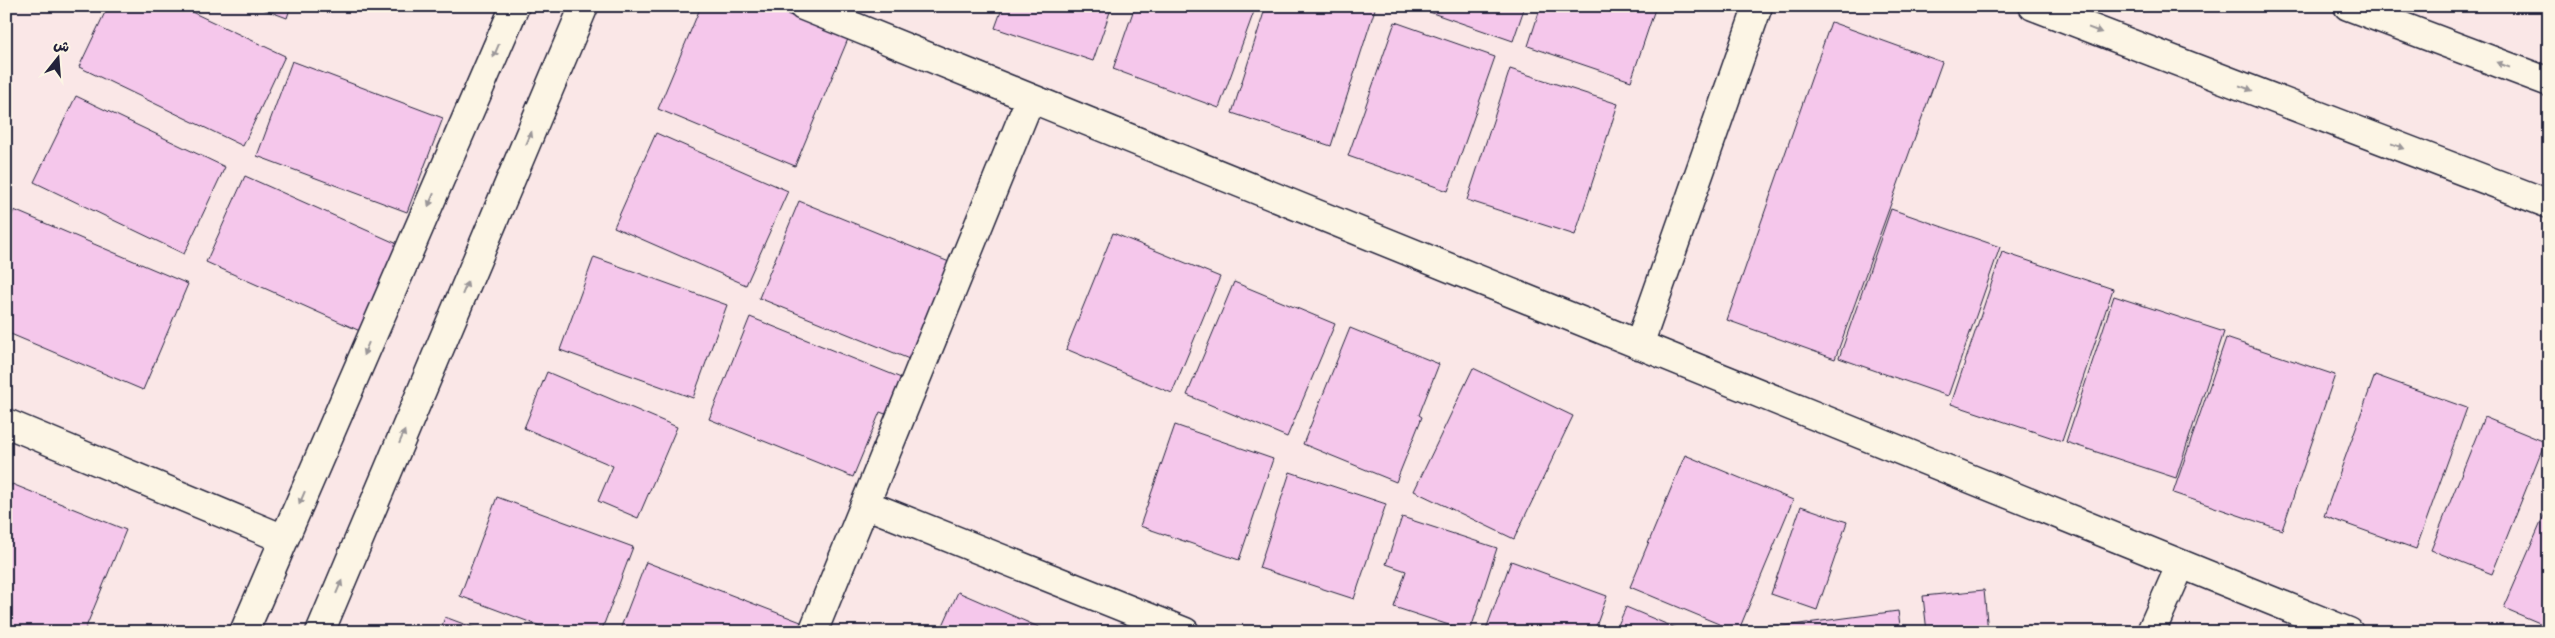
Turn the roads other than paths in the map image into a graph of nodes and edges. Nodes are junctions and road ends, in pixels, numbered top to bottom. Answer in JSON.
{"nodes":[{"id":1,"x":515,"y":6,"type":"edge"},
{"id":2,"x":584,"y":6,"type":"edge"},
{"id":3,"x":803,"y":6,"type":"edge"},
{"id":4,"x":1758,"y":6,"type":"edge"},
{"id":5,"x":2033,"y":6,"type":"edge"},
{"id":6,"x":2348,"y":6,"type":"edge"},
{"id":7,"x":2549,"y":82,"type":"edge"},
{"id":8,"x":1030,"y":98,"type":"junction"},
{"id":9,"x":2549,"y":204,"type":"edge"},
{"id":10,"x":1639,"y":345,"type":"junction"},
{"id":11,"x":6,"y":423,"type":"edge"},
{"id":12,"x":865,"y":504,"type":"junction"},
{"id":13,"x":284,"y":539,"type":"junction"},
{"id":14,"x":2181,"y":564,"type":"junction"},
{"id":15,"x":244,"y":632,"type":"edge"},
{"id":16,"x":320,"y":632,"type":"edge"},
{"id":17,"x":813,"y":632,"type":"edge"},
{"id":18,"x":1185,"y":632,"type":"edge"},
{"id":19,"x":2151,"y":632,"type":"edge"},
{"id":20,"x":2349,"y":632,"type":"edge"}],
"edges":[{"from":1,"to":13,"type":"street","one_way":true},
{"from":16,"to":2,"type":"street","one_way":true},
{"from":3,"to":8,"type":"street"},
{"from":4,"to":10,"type":"street"},
{"from":5,"to":9,"type":"street","one_way":true},
{"from":7,"to":6,"type":"street","one_way":true},
{"from":8,"to":10,"type":"street"},
{"from":8,"to":12,"type":"street"},
{"from":10,"to":14,"type":"street"},
{"from":11,"to":13,"type":"street"},
{"from":12,"to":17,"type":"street"},
{"from":12,"to":18,"type":"street"},
{"from":13,"to":15,"type":"street"},
{"from":14,"to":19,"type":"street"},
{"from":14,"to":20,"type":"street"}]}
